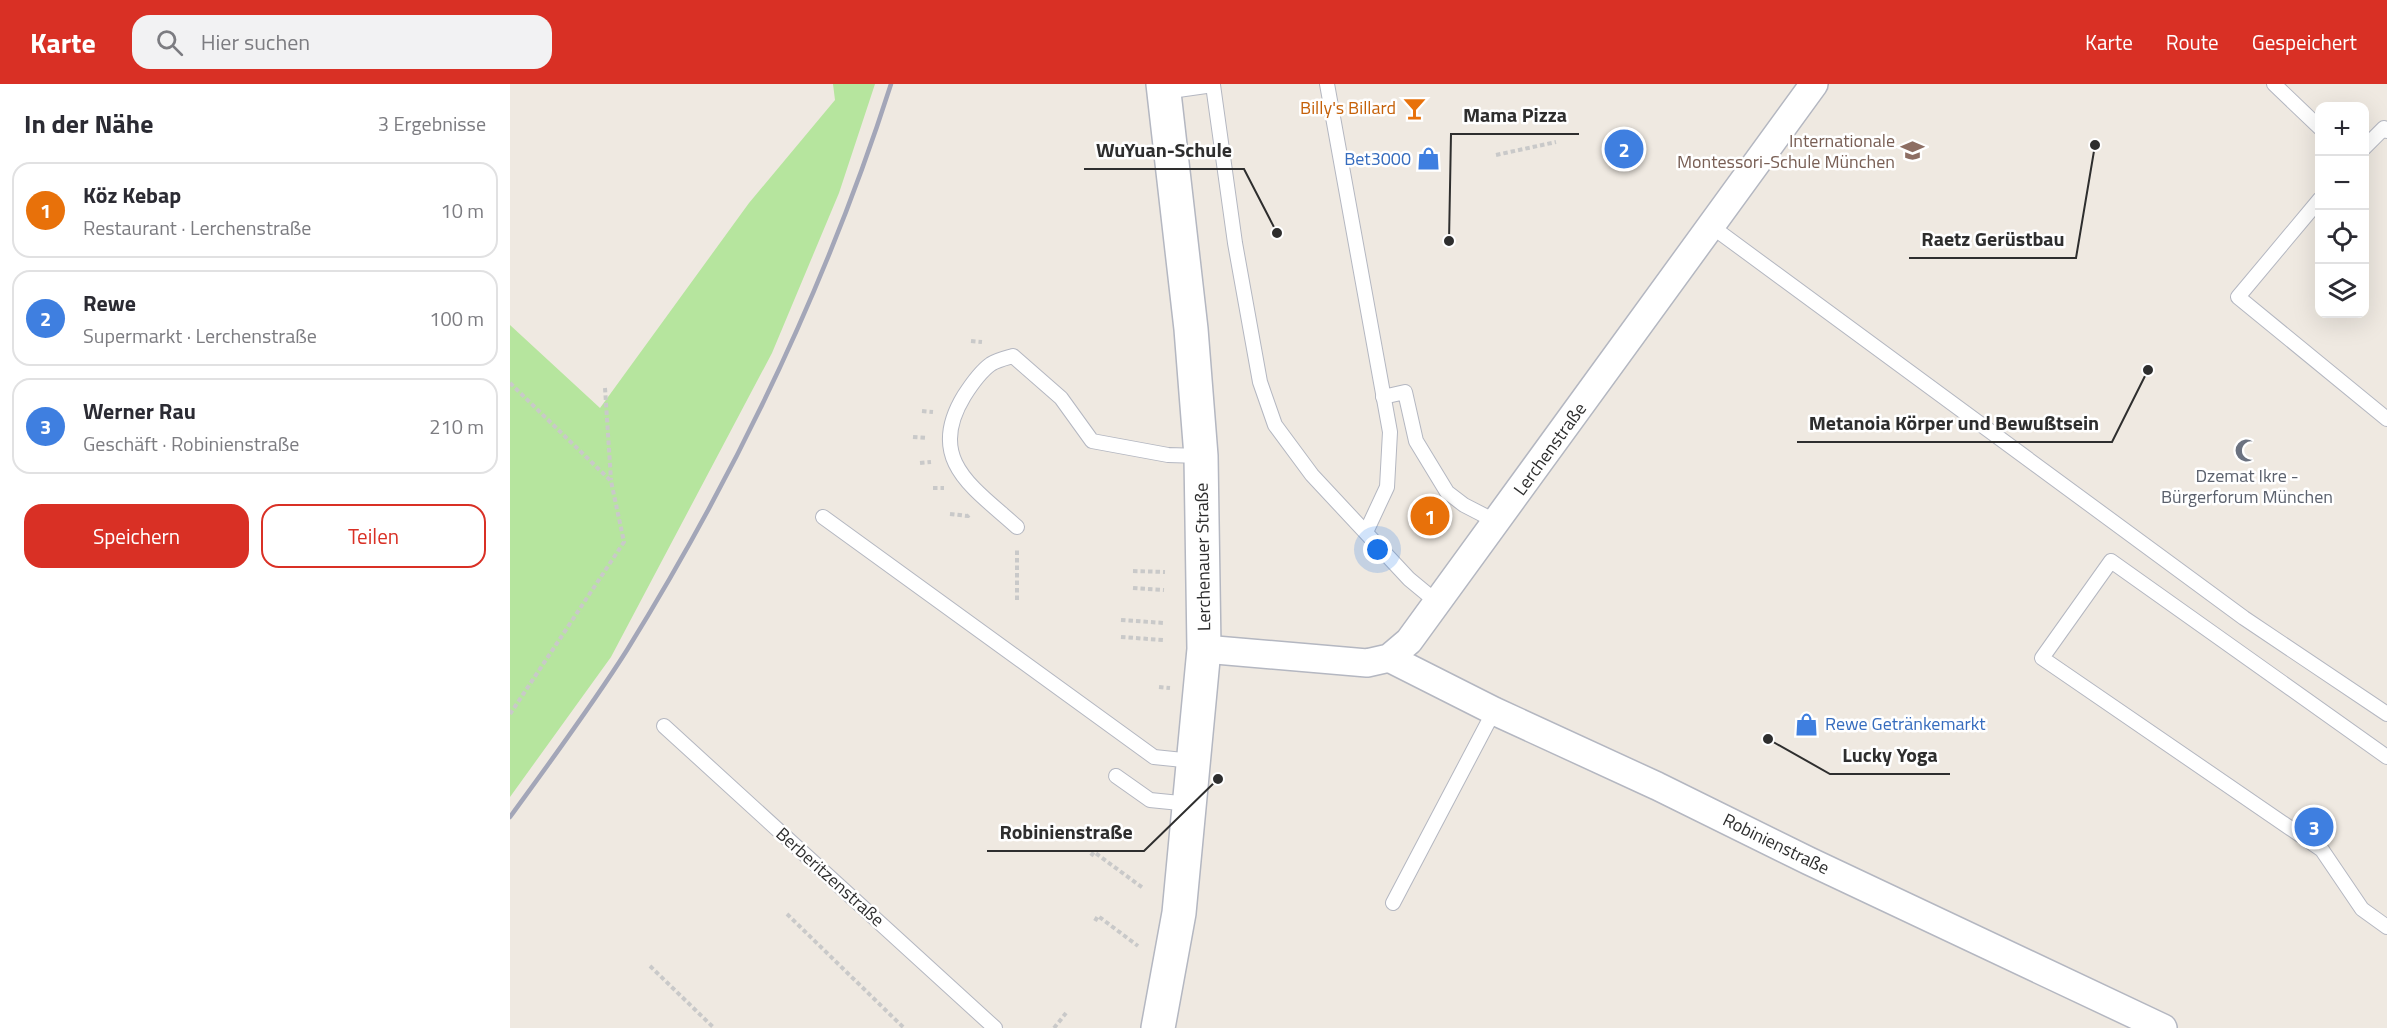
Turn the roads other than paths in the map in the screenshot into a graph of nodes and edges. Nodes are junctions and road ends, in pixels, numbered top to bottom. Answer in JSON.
{"nodes":[{"id":1,"x":1327,"y":84,"type":"edge"},
{"id":2,"x":1814,"y":84,"type":"edge"},
{"id":3,"x":2274,"y":84,"type":"edge"},
{"id":4,"x":1214,"y":85,"type":"edge"},
{"id":5,"x":1164,"y":88,"type":"edge"},
{"id":6,"x":2315,"y":124,"type":"edge"},
{"id":7,"x":2387,"y":131,"type":"edge"},
{"id":8,"x":2369,"y":143,"type":"edge"},
{"id":9,"x":2315,"y":204,"type":"edge"},
{"id":10,"x":1711,"y":226,"type":"junction"},
{"id":11,"x":1383,"y":397,"type":"junction"},
{"id":12,"x":2387,"y":419,"type":"edge"},
{"id":13,"x":1201,"y":456,"type":"junction"},
{"id":14,"x":823,"y":517,"type":"dead end"},
{"id":15,"x":1497,"y":522,"type":"junction"},
{"id":16,"x":1017,"y":527,"type":"road end"},
{"id":17,"x":1366,"y":532,"type":"junction"},
{"id":18,"x":1438,"y":603,"type":"junction"},
{"id":19,"x":1204,"y":648,"type":"junction"},
{"id":20,"x":1389,"y":658,"type":"junction"},
{"id":21,"x":1494,"y":711,"type":"junction"},
{"id":22,"x":2387,"y":714,"type":"edge"},
{"id":23,"x":664,"y":726,"type":"dead end"},
{"id":24,"x":2387,"y":757,"type":"edge"},
{"id":25,"x":1193,"y":761,"type":"junction"},
{"id":26,"x":1116,"y":776,"type":"dead end"},
{"id":27,"x":1190,"y":804,"type":"junction"},
{"id":28,"x":1393,"y":903,"type":"dead end"},
{"id":29,"x":2387,"y":927,"type":"edge"},
{"id":30,"x":995,"y":1028,"type":"edge"},
{"id":31,"x":1158,"y":1028,"type":"edge"},
{"id":32,"x":2163,"y":1028,"type":"edge"}],
"edges":[{"from":1,"to":11,"type":"lane"},
{"from":2,"to":10,"type":"street","name":"Lerchenstraße"},
{"from":3,"to":6,"type":"lane"},
{"from":4,"to":5,"type":"lane"},
{"from":4,"to":17,"type":"lane"},
{"from":5,"to":13,"type":"main road","name":"Lerchenauer Straße"},
{"from":7,"to":8,"type":"lane"},
{"from":9,"to":12,"type":"lane"},
{"from":10,"to":15,"type":"street","name":"Lerchenstraße"},
{"from":10,"to":22,"type":"lane"},
{"from":11,"to":15,"type":"lane"},
{"from":11,"to":17,"type":"lane"},
{"from":13,"to":16,"type":"lane"},
{"from":13,"to":19,"type":"main road","name":"Lerchenauer Straße"},
{"from":14,"to":25,"type":"lane"},
{"from":15,"to":18,"type":"street","name":"Lerchenstraße"},
{"from":17,"to":18,"type":"lane"},
{"from":18,"to":20,"type":"street","name":"Lerchenstraße"},
{"from":19,"to":20,"type":"street"},
{"from":19,"to":25,"type":"main road","name":"Lerchenauer Straße"},
{"from":20,"to":21,"type":"street","name":"Robinienstraße"},
{"from":21,"to":28,"type":"lane"},
{"from":21,"to":32,"type":"street","name":"Robinienstraße"},
{"from":23,"to":30,"type":"lane","name":"Berberitzenstraße"},
{"from":24,"to":29,"type":"lane"},
{"from":25,"to":27,"type":"main road","name":"Lerchenauer Straße"},
{"from":26,"to":27,"type":"lane"},
{"from":27,"to":31,"type":"main road","name":"Lerchenauer Straße"}]}
